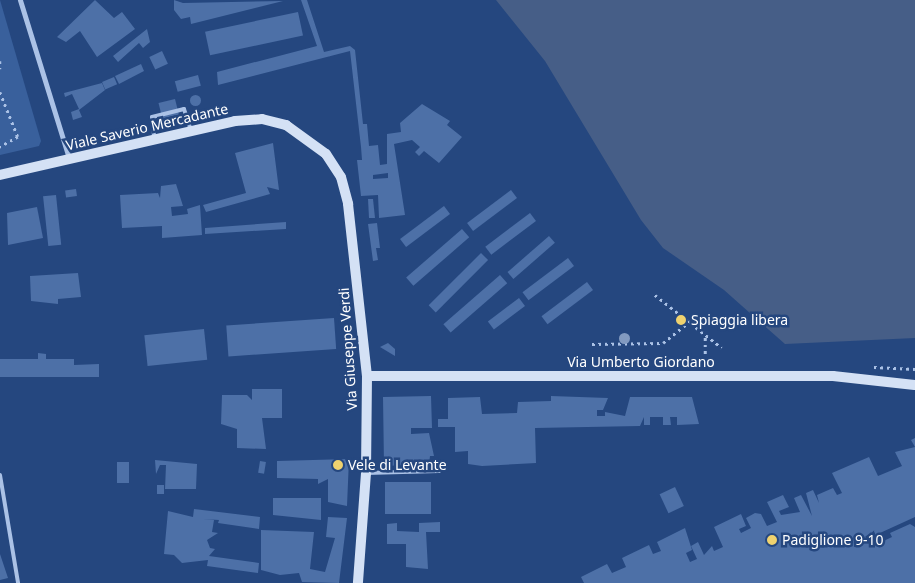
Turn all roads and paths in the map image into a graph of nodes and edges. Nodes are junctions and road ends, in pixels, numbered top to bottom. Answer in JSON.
{"nodes":[{"id":1,"x":20,"y":0,"type":"edge"},
{"id":2,"x":0,"y":61,"type":"edge"},
{"id":3,"x":0,"y":69,"type":"edge"},
{"id":4,"x":0,"y":92,"type":"edge"},
{"id":5,"x":190,"y":128,"type":"junction"},
{"id":6,"x":154,"y":136,"type":"junction"},
{"id":7,"x":0,"y":147,"type":"edge"},
{"id":8,"x":69,"y":158,"type":"junction"},
{"id":9,"x":0,"y":175,"type":"edge"},
{"id":10,"x":348,"y":204,"type":"joint"},
{"id":11,"x":655,"y":295,"type":"dead end"},
{"id":12,"x":694,"y":318,"type":"dead end"},
{"id":13,"x":688,"y":323,"type":"junction"},
{"id":14,"x":705,"y":336,"type":"junction"},
{"id":15,"x":592,"y":344,"type":"dead end"},
{"id":16,"x":722,"y":348,"type":"dead end"},
{"id":17,"x":705,"y":360,"type":"dead end"},
{"id":18,"x":367,"y":376,"type":"junction"},
{"id":19,"x":915,"y":385,"type":"edge"},
{"id":20,"x":439,"y":471,"type":"dead end"},
{"id":21,"x":366,"y":473,"type":"junction"},
{"id":22,"x":0,"y":475,"type":"edge"},
{"id":23,"x":18,"y":583,"type":"edge"},
{"id":24,"x":358,"y":583,"type":"edge"}],
"edges":[{"from":1,"to":8,"type":"street"},
{"from":2,"to":3,"type":"path"},
{"from":4,"to":7,"type":"path"},
{"from":5,"to":6,"type":"main road","name":"Viale Saverio Mercadante"},
{"from":5,"to":6,"type":"lane"},
{"from":5,"to":10,"type":"main road","name":"Viale Saverio Mercadante"},
{"from":6,"to":8,"type":"main road","name":"Viale Saverio Mercadante"},
{"from":8,"to":9,"type":"main road","name":"Viale Saverio Mercadante"},
{"from":10,"to":18,"type":"main road","name":"Via Giuseppe Verdi"},
{"from":11,"to":13,"type":"path"},
{"from":12,"to":13,"type":"path"},
{"from":13,"to":14,"type":"path"},
{"from":13,"to":15,"type":"path"},
{"from":14,"to":16,"type":"path"},
{"from":14,"to":17,"type":"path"},
{"from":18,"to":19,"type":"main road","name":"Via Umberto Giordano"},
{"from":18,"to":21,"type":"main road","name":"Via Giuseppe Verdi"},
{"from":20,"to":21,"type":"lane"},
{"from":21,"to":24,"type":"main road","name":"Via Giuseppe Verdi"},
{"from":22,"to":23,"type":"lane"}]}
